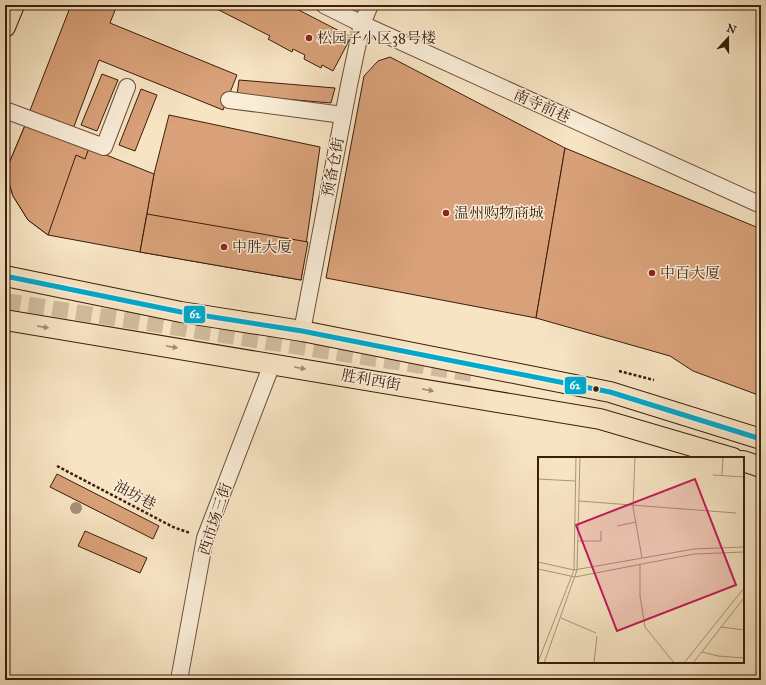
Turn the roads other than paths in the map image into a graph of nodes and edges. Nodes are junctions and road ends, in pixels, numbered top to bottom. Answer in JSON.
{"nodes":[{"id":1,"x":14,"y":5,"type":"edge"},
{"id":2,"x":324,"y":5,"type":"edge"},
{"id":3,"x":370,"y":5,"type":"edge"},
{"id":4,"x":362,"y":24,"type":"junction"},
{"id":5,"x":5,"y":27,"type":"edge"},
{"id":6,"x":127,"y":87,"type":"dead end"},
{"id":7,"x":229,"y":100,"type":"dead end"},
{"id":8,"x":5,"y":110,"type":"edge"},
{"id":9,"x":343,"y":115,"type":"junction"},
{"id":10,"x":761,"y":205,"type":"edge"},
{"id":11,"x":5,"y":276,"type":"edge"},
{"id":12,"x":5,"y":320,"type":"edge"},
{"id":13,"x":302,"y":331,"type":"junction"},
{"id":14,"x":272,"y":364,"type":"junction"},
{"id":15,"x":761,"y":438,"type":"edge"},
{"id":16,"x":730,"y":457,"type":"edge"},
{"id":17,"x":744,"y":461,"type":"edge"},
{"id":18,"x":761,"y":467,"type":"edge"},
{"id":19,"x":179,"y":680,"type":"edge"}],
"edges":[{"from":1,"to":5,"type":"main road"},
{"from":2,"to":4,"type":"street","name":"南寺前巷"},
{"from":3,"to":4,"type":"street","name":"预备仓街"},
{"from":4,"to":9,"type":"street","name":"预备仓街"},
{"from":4,"to":10,"type":"street","name":"南寺前巷"},
{"from":6,"to":8,"type":"street"},
{"from":7,"to":9,"type":"street"},
{"from":9,"to":13,"type":"street","name":"预备仓街"},
{"from":11,"to":13,"type":"main road"},
{"from":12,"to":14,"type":"main road","name":"胜利西街","one_way":true},
{"from":13,"to":15,"type":"main road"},
{"from":14,"to":16,"type":"main road","name":"胜利西街","one_way":true},
{"from":14,"to":19,"type":"street","name":"西市场三街"},
{"from":17,"to":18,"type":"main road"}]}
